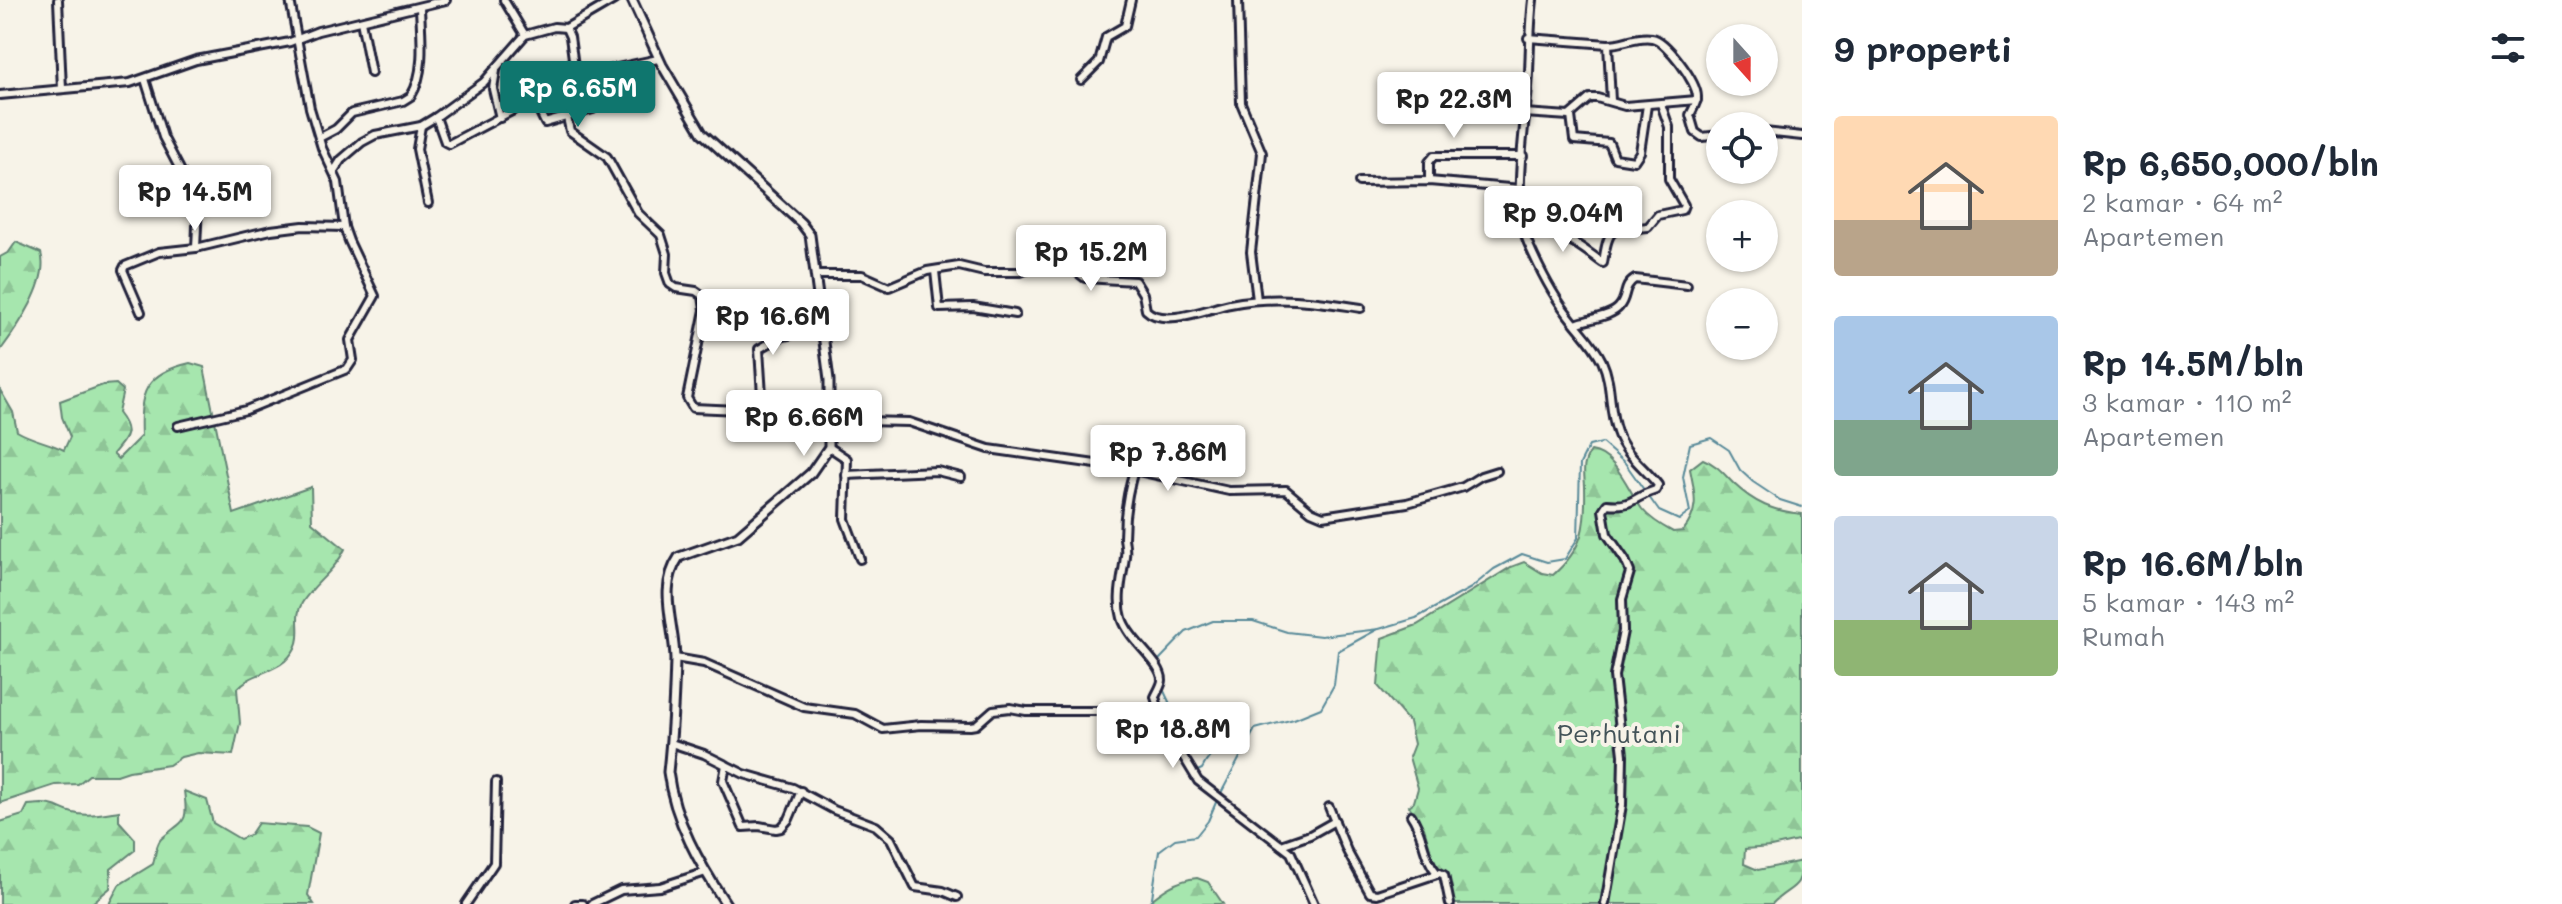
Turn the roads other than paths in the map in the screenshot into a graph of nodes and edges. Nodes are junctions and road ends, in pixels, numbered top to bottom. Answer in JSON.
{"nodes":[{"id":1,"x":58,"y":0,"type":"edge"},
{"id":2,"x":290,"y":0,"type":"edge"},
{"id":3,"x":403,"y":0,"type":"edge"},
{"id":4,"x":446,"y":0,"type":"edge"},
{"id":5,"x":504,"y":0,"type":"edge"},
{"id":6,"x":614,"y":0,"type":"edge"},
{"id":7,"x":632,"y":0,"type":"edge"},
{"id":8,"x":1131,"y":0,"type":"edge"},
{"id":9,"x":1238,"y":0,"type":"edge"},
{"id":10,"x":1533,"y":0,"type":"edge"},
{"id":11,"x":420,"y":8,"type":"junction"},
{"id":12,"x":407,"y":10,"type":"junction"},
{"id":13,"x":361,"y":21,"type":"junction"},
{"id":14,"x":566,"y":28,"type":"junction"},
{"id":15,"x":525,"y":35,"type":"junction"},
{"id":16,"x":298,"y":37,"type":"junction"},
{"id":17,"x":1528,"y":38,"type":"junction"},
{"id":18,"x":1608,"y":44,"type":"junction"},
{"id":19,"x":658,"y":59,"type":"junction"},
{"id":20,"x":496,"y":70,"type":"junction"},
{"id":21,"x":371,"y":73,"type":"dead end"},
{"id":22,"x":575,"y":73,"type":"junction"},
{"id":23,"x":594,"y":73,"type":"junction"},
{"id":24,"x":145,"y":79,"type":"junction"},
{"id":25,"x":1081,"y":80,"type":"dead end"},
{"id":26,"x":62,"y":89,"type":"junction"},
{"id":27,"x":0,"y":95,"type":"edge"},
{"id":28,"x":533,"y":98,"type":"junction"},
{"id":29,"x":1697,"y":100,"type":"junction"},
{"id":30,"x":1611,"y":101,"type":"junction"},
{"id":31,"x":1661,"y":104,"type":"junction"},
{"id":32,"x":1647,"y":105,"type":"junction"},
{"id":33,"x":1524,"y":113,"type":"junction"},
{"id":34,"x":1571,"y":116,"type":"junction"},
{"id":35,"x":436,"y":117,"type":"junction"},
{"id":36,"x":567,"y":117,"type":"junction"},
{"id":37,"x":500,"y":118,"type":"junction"},
{"id":38,"x":421,"y":126,"type":"junction"},
{"id":39,"x":1778,"y":133,"type":"edge"},
{"id":40,"x":1802,"y":136,"type":"edge"},
{"id":41,"x":1706,"y":137,"type":"edge"},
{"id":42,"x":319,"y":138,"type":"junction"},
{"id":43,"x":1523,"y":156,"type":"junction"},
{"id":44,"x":334,"y":171,"type":"junction"},
{"id":45,"x":1429,"y":181,"type":"junction"},
{"id":46,"x":1359,"y":182,"type":"dead end"},
{"id":47,"x":1521,"y":189,"type":"junction"},
{"id":48,"x":428,"y":203,"type":"dead end"},
{"id":49,"x":344,"y":227,"type":"junction"},
{"id":50,"x":1525,"y":232,"type":"junction"},
{"id":51,"x":196,"y":248,"type":"junction"},
{"id":52,"x":935,"y":271,"type":"junction"},
{"id":53,"x":815,"y":275,"type":"junction"},
{"id":54,"x":1687,"y":285,"type":"dead end"},
{"id":55,"x":1257,"y":300,"type":"junction"},
{"id":56,"x":1361,"y":308,"type":"dead end"},
{"id":57,"x":141,"y":312,"type":"dead end"},
{"id":58,"x":1015,"y":314,"type":"dead end"},
{"id":59,"x":1576,"y":324,"type":"junction"},
{"id":60,"x":821,"y":328,"type":"junction"},
{"id":61,"x":763,"y":411,"type":"junction"},
{"id":62,"x":830,"y":414,"type":"junction"},
{"id":63,"x":178,"y":426,"type":"dead end"},
{"id":64,"x":829,"y":447,"type":"junction"},
{"id":65,"x":1134,"y":470,"type":"junction"},
{"id":66,"x":1497,"y":471,"type":"dead end"},
{"id":67,"x":846,"y":475,"type":"junction"},
{"id":68,"x":961,"y":477,"type":"dead end"},
{"id":69,"x":860,"y":559,"type":"dead end"},
{"id":70,"x":675,"y":658,"type":"junction"},
{"id":71,"x":1163,"y":720,"type":"junction"},
{"id":72,"x":671,"y":743,"type":"junction"},
{"id":73,"x":726,"y":765,"type":"junction"},
{"id":74,"x":496,"y":782,"type":"dead end"},
{"id":75,"x":801,"y":791,"type":"junction"},
{"id":76,"x":1329,"y":807,"type":"dead end"},
{"id":77,"x":1411,"y":815,"type":"dead end"},
{"id":78,"x":1335,"y":821,"type":"junction"},
{"id":79,"x":1281,"y":845,"type":"junction"},
{"id":80,"x":1437,"y":873,"type":"junction"},
{"id":81,"x":711,"y":879,"type":"junction"},
{"id":82,"x":957,"y":897,"type":"dead end"},
{"id":83,"x":466,"y":904,"type":"edge"},
{"id":84,"x":575,"y":904,"type":"edge"},
{"id":85,"x":583,"y":904,"type":"edge"},
{"id":86,"x":592,"y":904,"type":"edge"},
{"id":87,"x":726,"y":904,"type":"edge"},
{"id":88,"x":1314,"y":904,"type":"edge"},
{"id":89,"x":1450,"y":904,"type":"edge"},
{"id":90,"x":1605,"y":904,"type":"edge"}],
"edges":[{"from":1,"to":26,"type":"street"},
{"from":2,"to":16,"type":"street"},
{"from":3,"to":12,"type":"street"},
{"from":4,"to":11,"type":"street"},
{"from":5,"to":15,"type":"street"},
{"from":6,"to":14,"type":"street"},
{"from":7,"to":19,"type":"street"},
{"from":8,"to":25,"type":"street"},
{"from":9,"to":55,"type":"street"},
{"from":10,"to":17,"type":"street"},
{"from":11,"to":12,"type":"street"},
{"from":11,"to":42,"type":"street"},
{"from":12,"to":13,"type":"street"},
{"from":13,"to":16,"type":"street"},
{"from":13,"to":21,"type":"street"},
{"from":14,"to":15,"type":"street"},
{"from":14,"to":22,"type":"street"},
{"from":15,"to":20,"type":"street"},
{"from":16,"to":24,"type":"street"},
{"from":16,"to":42,"type":"street"},
{"from":17,"to":18,"type":"street"},
{"from":17,"to":33,"type":"street"},
{"from":18,"to":29,"type":"street"},
{"from":18,"to":30,"type":"street"},
{"from":19,"to":23,"type":"street"},
{"from":19,"to":53,"type":"street"},
{"from":20,"to":35,"type":"street"},
{"from":20,"to":37,"type":"street"},
{"from":22,"to":23,"type":"street"},
{"from":22,"to":28,"type":"street"},
{"from":23,"to":36,"type":"street"},
{"from":24,"to":26,"type":"street"},
{"from":24,"to":51,"type":"street"},
{"from":26,"to":27,"type":"street"},
{"from":28,"to":36,"type":"street"},
{"from":28,"to":37,"type":"street"},
{"from":29,"to":31,"type":"street"},
{"from":29,"to":41,"type":"street"},
{"from":30,"to":32,"type":"street"},
{"from":30,"to":34,"type":"street"},
{"from":31,"to":32,"type":"street"},
{"from":31,"to":50,"type":"street"},
{"from":32,"to":34,"type":"street"},
{"from":33,"to":34,"type":"street"},
{"from":33,"to":43,"type":"street"},
{"from":35,"to":37,"type":"street"},
{"from":35,"to":38,"type":"street"},
{"from":36,"to":61,"type":"street"},
{"from":38,"to":44,"type":"street"},
{"from":38,"to":48,"type":"street"},
{"from":39,"to":40,"type":"street"},
{"from":42,"to":44,"type":"street"},
{"from":43,"to":45,"type":"street"},
{"from":43,"to":47,"type":"street"},
{"from":44,"to":49,"type":"street"},
{"from":45,"to":46,"type":"street"},
{"from":45,"to":47,"type":"street"},
{"from":47,"to":50,"type":"street"},
{"from":49,"to":51,"type":"street"},
{"from":49,"to":63,"type":"street"},
{"from":50,"to":59,"type":"street"},
{"from":51,"to":57,"type":"street"},
{"from":52,"to":53,"type":"street"},
{"from":52,"to":55,"type":"street"},
{"from":52,"to":58,"type":"street"},
{"from":53,"to":60,"type":"street"},
{"from":54,"to":59,"type":"street"},
{"from":55,"to":56,"type":"street"},
{"from":59,"to":90,"type":"street"},
{"from":60,"to":61,"type":"street"},
{"from":60,"to":62,"type":"street"},
{"from":61,"to":62,"type":"street"},
{"from":62,"to":64,"type":"street"},
{"from":62,"to":65,"type":"street"},
{"from":64,"to":67,"type":"street"},
{"from":64,"to":70,"type":"street"},
{"from":65,"to":66,"type":"street"},
{"from":65,"to":71,"type":"street"},
{"from":67,"to":68,"type":"street"},
{"from":67,"to":69,"type":"street"},
{"from":70,"to":71,"type":"street"},
{"from":70,"to":72,"type":"street"},
{"from":71,"to":79,"type":"street"},
{"from":72,"to":73,"type":"street"},
{"from":72,"to":81,"type":"street"},
{"from":73,"to":75,"type":"street"},
{"from":73,"to":75,"type":"street"},
{"from":74,"to":83,"type":"street"},
{"from":75,"to":82,"type":"street"},
{"from":76,"to":78,"type":"street"},
{"from":77,"to":80,"type":"street"},
{"from":78,"to":79,"type":"street"},
{"from":78,"to":80,"type":"street"},
{"from":79,"to":88,"type":"street"},
{"from":80,"to":89,"type":"street"},
{"from":81,"to":86,"type":"street"},
{"from":81,"to":87,"type":"street"},
{"from":84,"to":85,"type":"street"}]}
